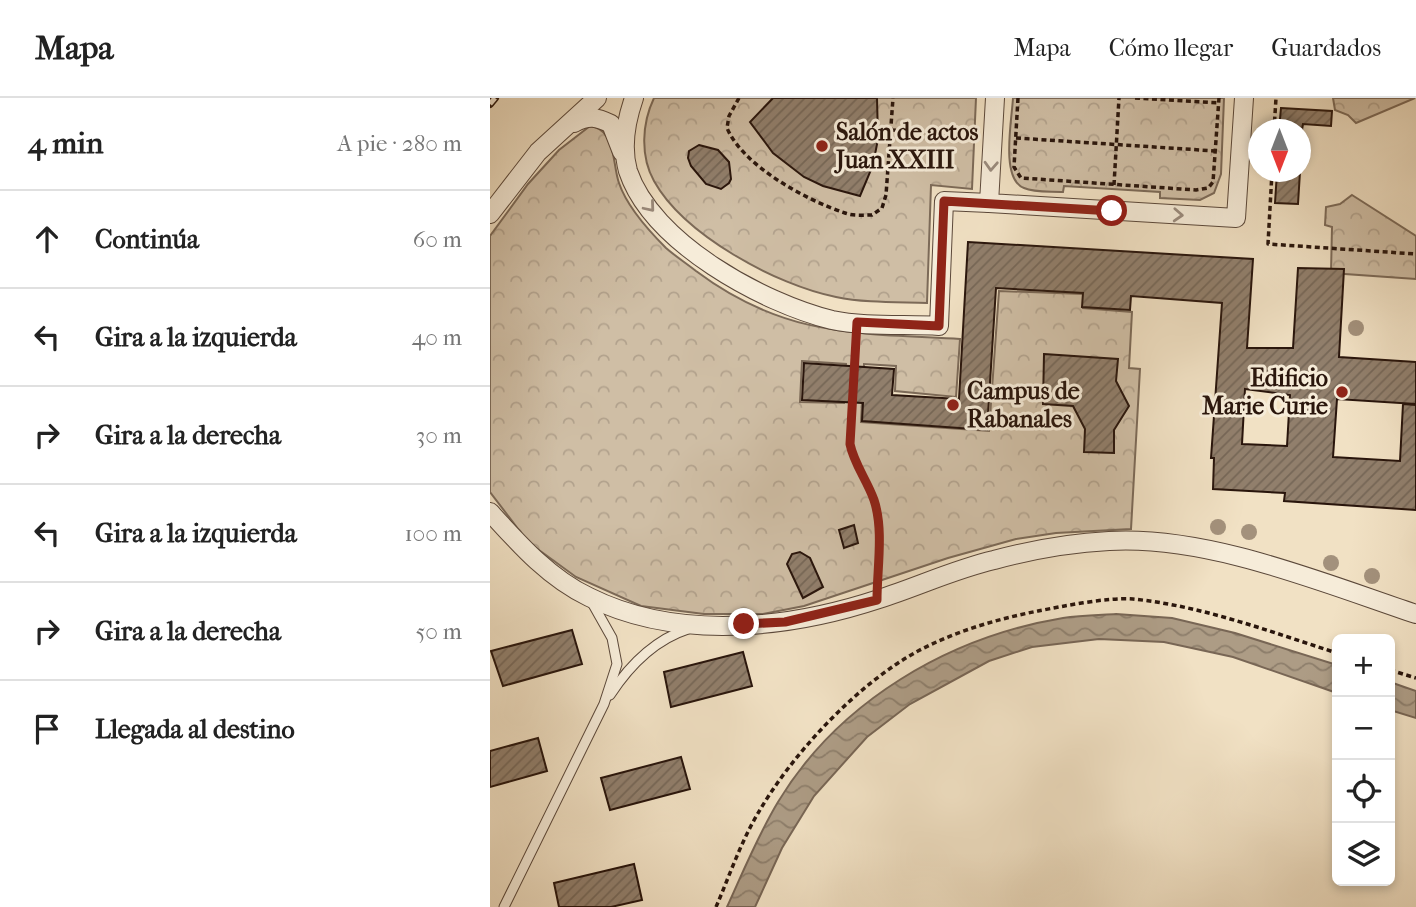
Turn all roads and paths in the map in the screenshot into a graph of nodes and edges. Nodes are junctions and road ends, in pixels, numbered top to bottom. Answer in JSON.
{"nodes":[{"id":1,"x":597,"y":98,"type":"edge"},
{"id":2,"x":634,"y":98,"type":"edge"},
{"id":3,"x":739,"y":98,"type":"edge"},
{"id":4,"x":893,"y":98,"type":"edge"},
{"id":5,"x":995,"y":98,"type":"edge"},
{"id":6,"x":1018,"y":98,"type":"edge"},
{"id":7,"x":1119,"y":98,"type":"edge"},
{"id":8,"x":1135,"y":98,"type":"edge"},
{"id":9,"x":1244,"y":98,"type":"edge"},
{"id":10,"x":1276,"y":98,"type":"edge"},
{"id":11,"x":1219,"y":100,"type":"edge"},
{"id":12,"x":1275,"y":119,"type":"edge"},
{"id":13,"x":891,"y":130,"type":"junction"},
{"id":14,"x":562,"y":131,"type":"junction"},
{"id":15,"x":974,"y":135,"type":"dead end"},
{"id":16,"x":1016,"y":138,"type":"junction"},
{"id":17,"x":1117,"y":144,"type":"junction"},
{"id":18,"x":1216,"y":151,"type":"junction"},
{"id":19,"x":628,"y":169,"type":"junction"},
{"id":20,"x":1271,"y":182,"type":"edge"},
{"id":21,"x":1114,"y":185,"type":"junction"},
{"id":22,"x":989,"y":203,"type":"junction"},
{"id":23,"x":490,"y":214,"type":"edge"},
{"id":24,"x":1416,"y":254,"type":"edge"},
{"id":25,"x":857,"y":322,"type":"junction"},
{"id":26,"x":490,"y":512,"type":"edge"},
{"id":27,"x":589,"y":597,"type":"junction"},
{"id":28,"x":877,"y":600,"type":"junction"},
{"id":29,"x":1416,"y":614,"type":"edge"},
{"id":30,"x":703,"y":624,"type":"junction"},
{"id":31,"x":1332,"y":651,"type":"edge"},
{"id":32,"x":1395,"y":672,"type":"edge"},
{"id":33,"x":1416,"y":678,"type":"edge"},
{"id":34,"x":604,"y":704,"type":"junction"},
{"id":35,"x":504,"y":907,"type":"edge"},
{"id":36,"x":716,"y":907,"type":"edge"}],
"edges":[{"from":1,"to":14,"type":"street"},
{"from":2,"to":19,"type":"street"},
{"from":3,"to":13,"type":"path"},
{"from":4,"to":13,"type":"path"},
{"from":5,"to":22,"type":"street","one_way":true},
{"from":6,"to":16,"type":"path"},
{"from":7,"to":17,"type":"path"},
{"from":8,"to":11,"type":"path"},
{"from":22,"to":9,"type":"street","one_way":true},
{"from":10,"to":12,"type":"path"},
{"from":11,"to":18,"type":"path"},
{"from":13,"to":15,"type":"path"},
{"from":14,"to":19,"type":"street"},
{"from":14,"to":23,"type":"street"},
{"from":16,"to":17,"type":"path"},
{"from":16,"to":21,"type":"path"},
{"from":17,"to":18,"type":"path"},
{"from":17,"to":21,"type":"path"},
{"from":18,"to":21,"type":"path"},
{"from":19,"to":25,"type":"street","one_way":true},
{"from":20,"to":24,"type":"path"},
{"from":22,"to":25,"type":"street"},
{"from":25,"to":28,"type":"path"},
{"from":26,"to":27,"type":"street"},
{"from":27,"to":30,"type":"street"},
{"from":27,"to":34,"type":"lane"},
{"from":28,"to":29,"type":"street"},
{"from":28,"to":30,"type":"street"},
{"from":30,"to":34,"type":"lane"},
{"from":31,"to":36,"type":"path"},
{"from":32,"to":33,"type":"path"},
{"from":34,"to":35,"type":"lane"}]}
